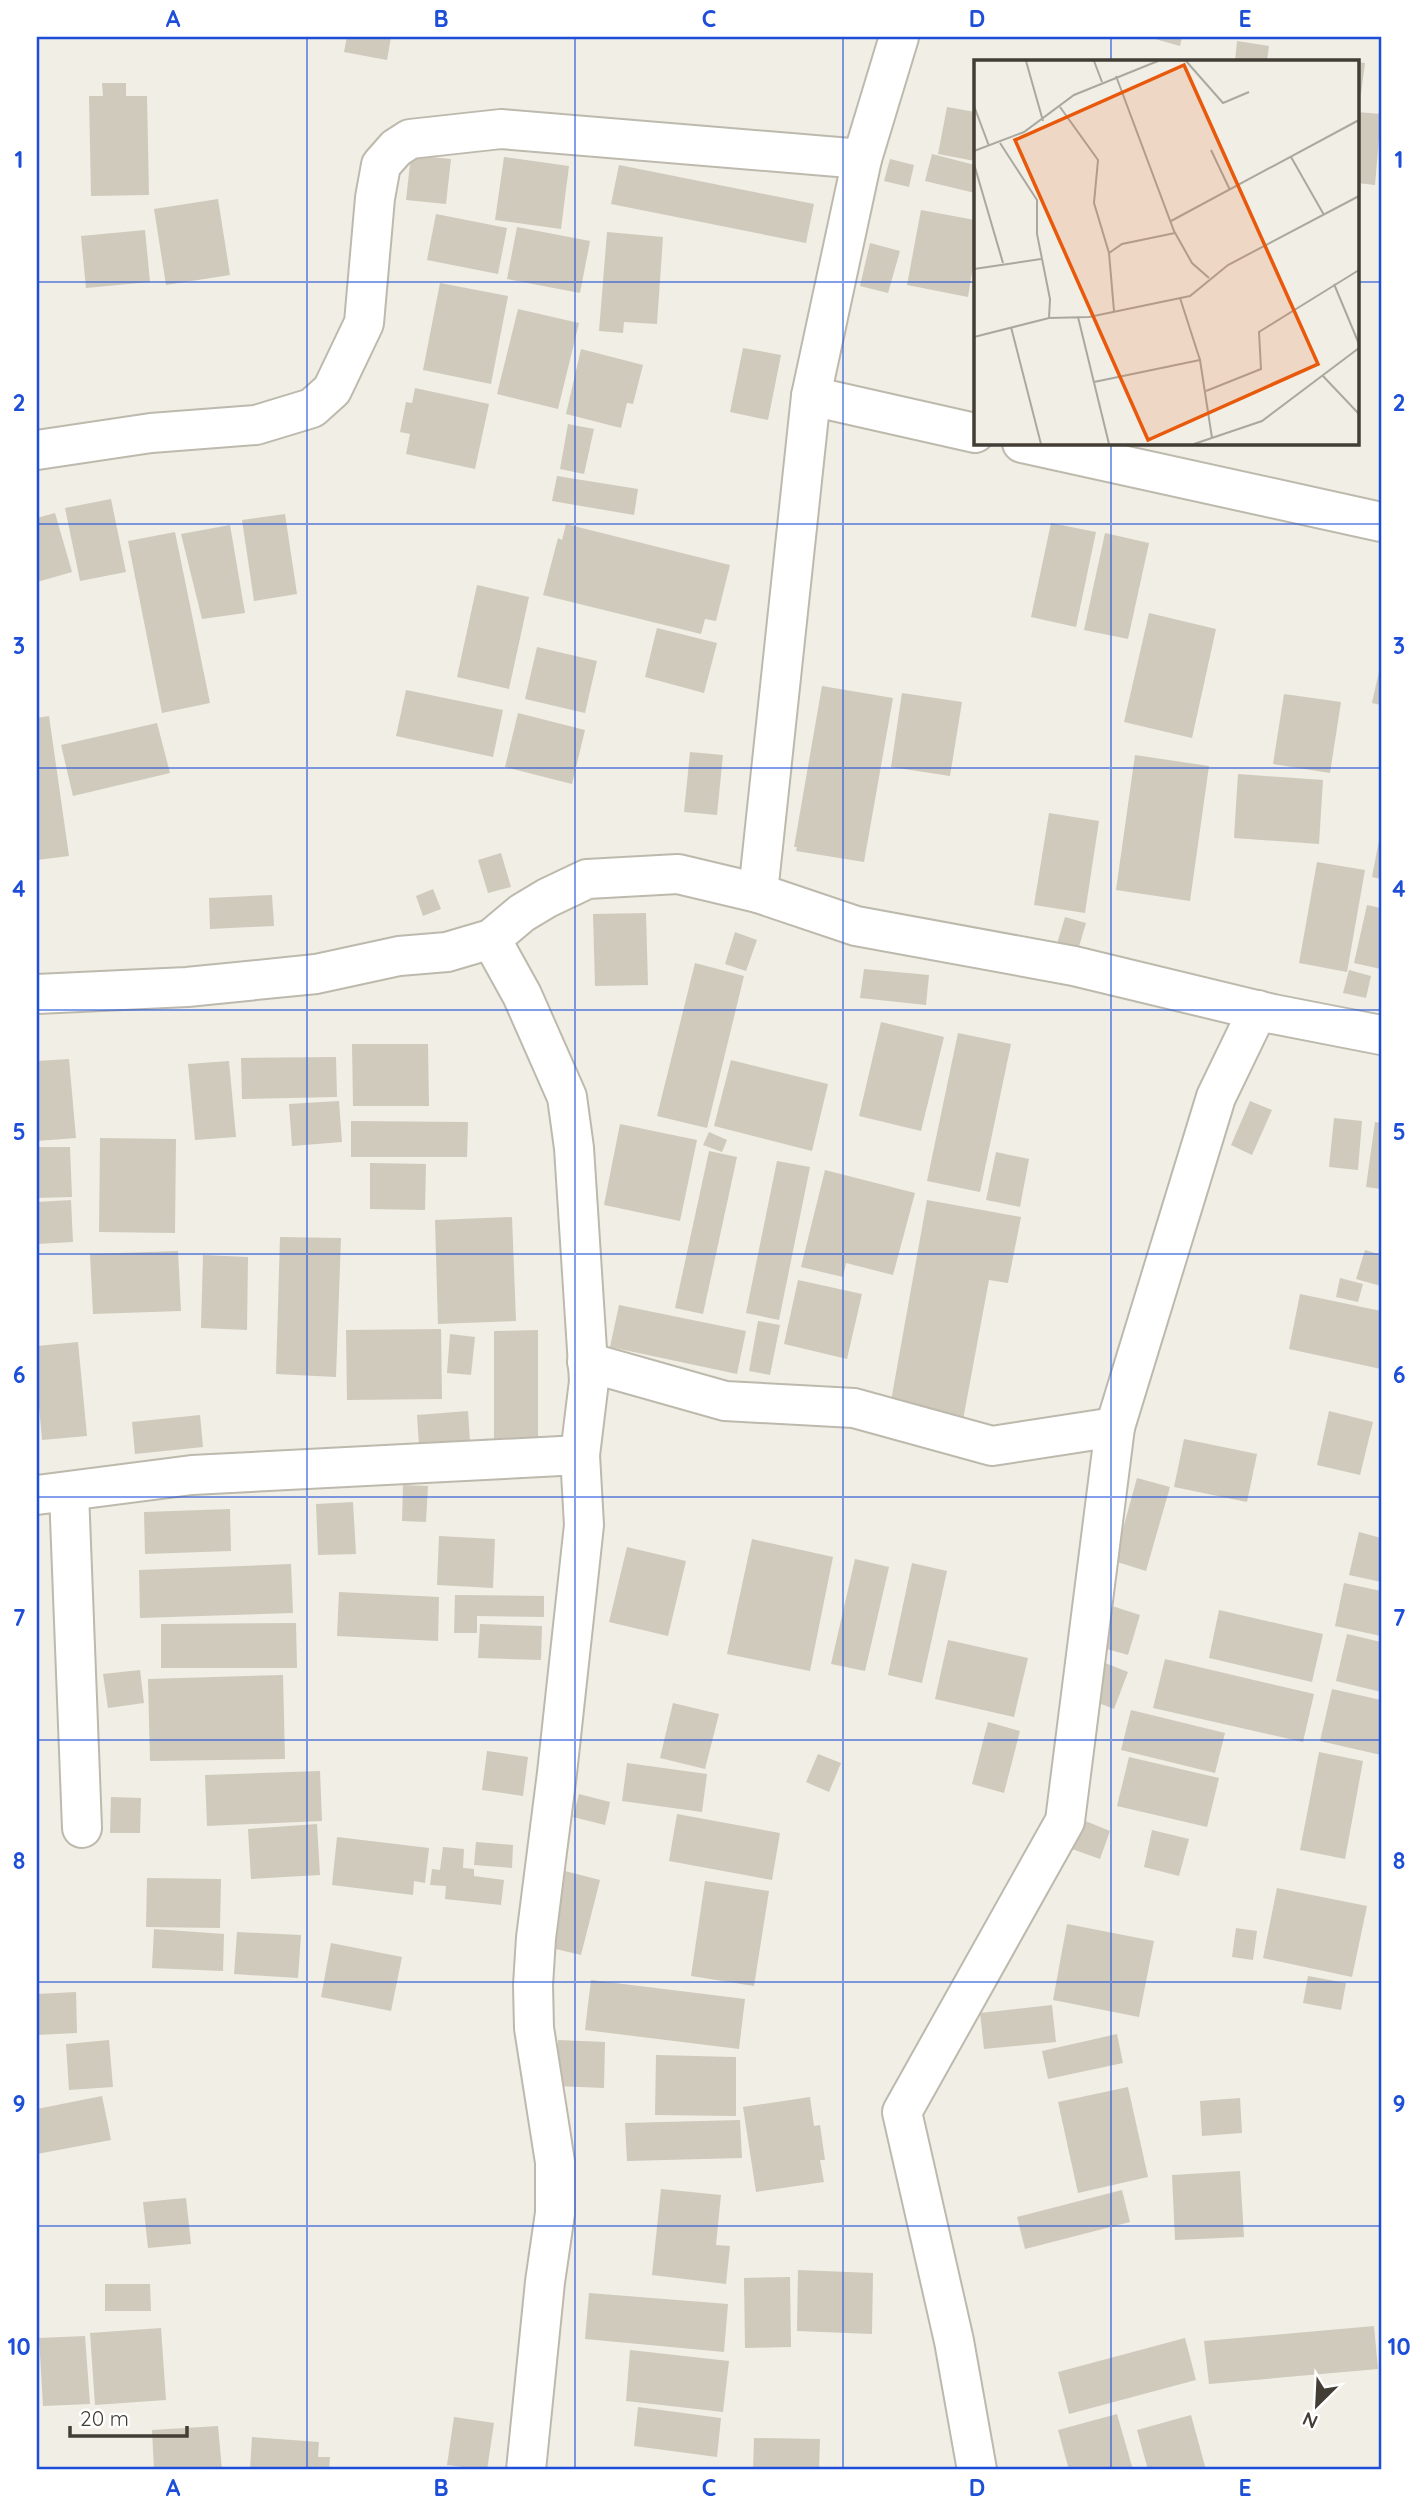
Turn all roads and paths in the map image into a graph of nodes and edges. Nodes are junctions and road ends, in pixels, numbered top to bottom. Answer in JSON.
{"nodes":[{"id":1,"x":899,"y":37,"type":"edge"},
{"id":2,"x":862,"y":159,"type":"junction"},
{"id":3,"x":811,"y":396,"type":"junction"},
{"id":4,"x":974,"y":433,"type":"edge"},
{"id":5,"x":1027,"y":444,"type":"edge"},
{"id":6,"x":37,"y":450,"type":"edge"},
{"id":7,"x":1381,"y":522,"type":"edge"},
{"id":8,"x":758,"y":893,"type":"junction"},
{"id":9,"x":491,"y":939,"type":"junction"},
{"id":10,"x":37,"y":995,"type":"edge"},
{"id":11,"x":1258,"y":1010,"type":"junction"},
{"id":12,"x":1381,"y":1035,"type":"edge"},
{"id":13,"x":587,"y":1362,"type":"junction"},
{"id":14,"x":1115,"y":1427,"type":"junction"},
{"id":15,"x":580,"y":1455,"type":"junction"},
{"id":16,"x":53,"y":1494,"type":"edge"},
{"id":17,"x":82,"y":1828,"type":"dead end"},
{"id":18,"x":526,"y":2470,"type":"edge"},
{"id":19,"x":977,"y":2470,"type":"edge"}],
"edges":[{"from":1,"to":2,"type":"street"},
{"from":2,"to":3,"type":"street"},
{"from":2,"to":6,"type":"street"},
{"from":3,"to":4,"type":"street"},
{"from":3,"to":8,"type":"street"},
{"from":5,"to":7,"type":"street"},
{"from":8,"to":9,"type":"street"},
{"from":8,"to":11,"type":"street"},
{"from":9,"to":10,"type":"street"},
{"from":9,"to":13,"type":"street"},
{"from":11,"to":12,"type":"street"},
{"from":11,"to":14,"type":"street"},
{"from":13,"to":14,"type":"street"},
{"from":13,"to":15,"type":"street"},
{"from":14,"to":19,"type":"street"},
{"from":15,"to":16,"type":"street"},
{"from":15,"to":18,"type":"street"},
{"from":16,"to":17,"type":"street"}]}
